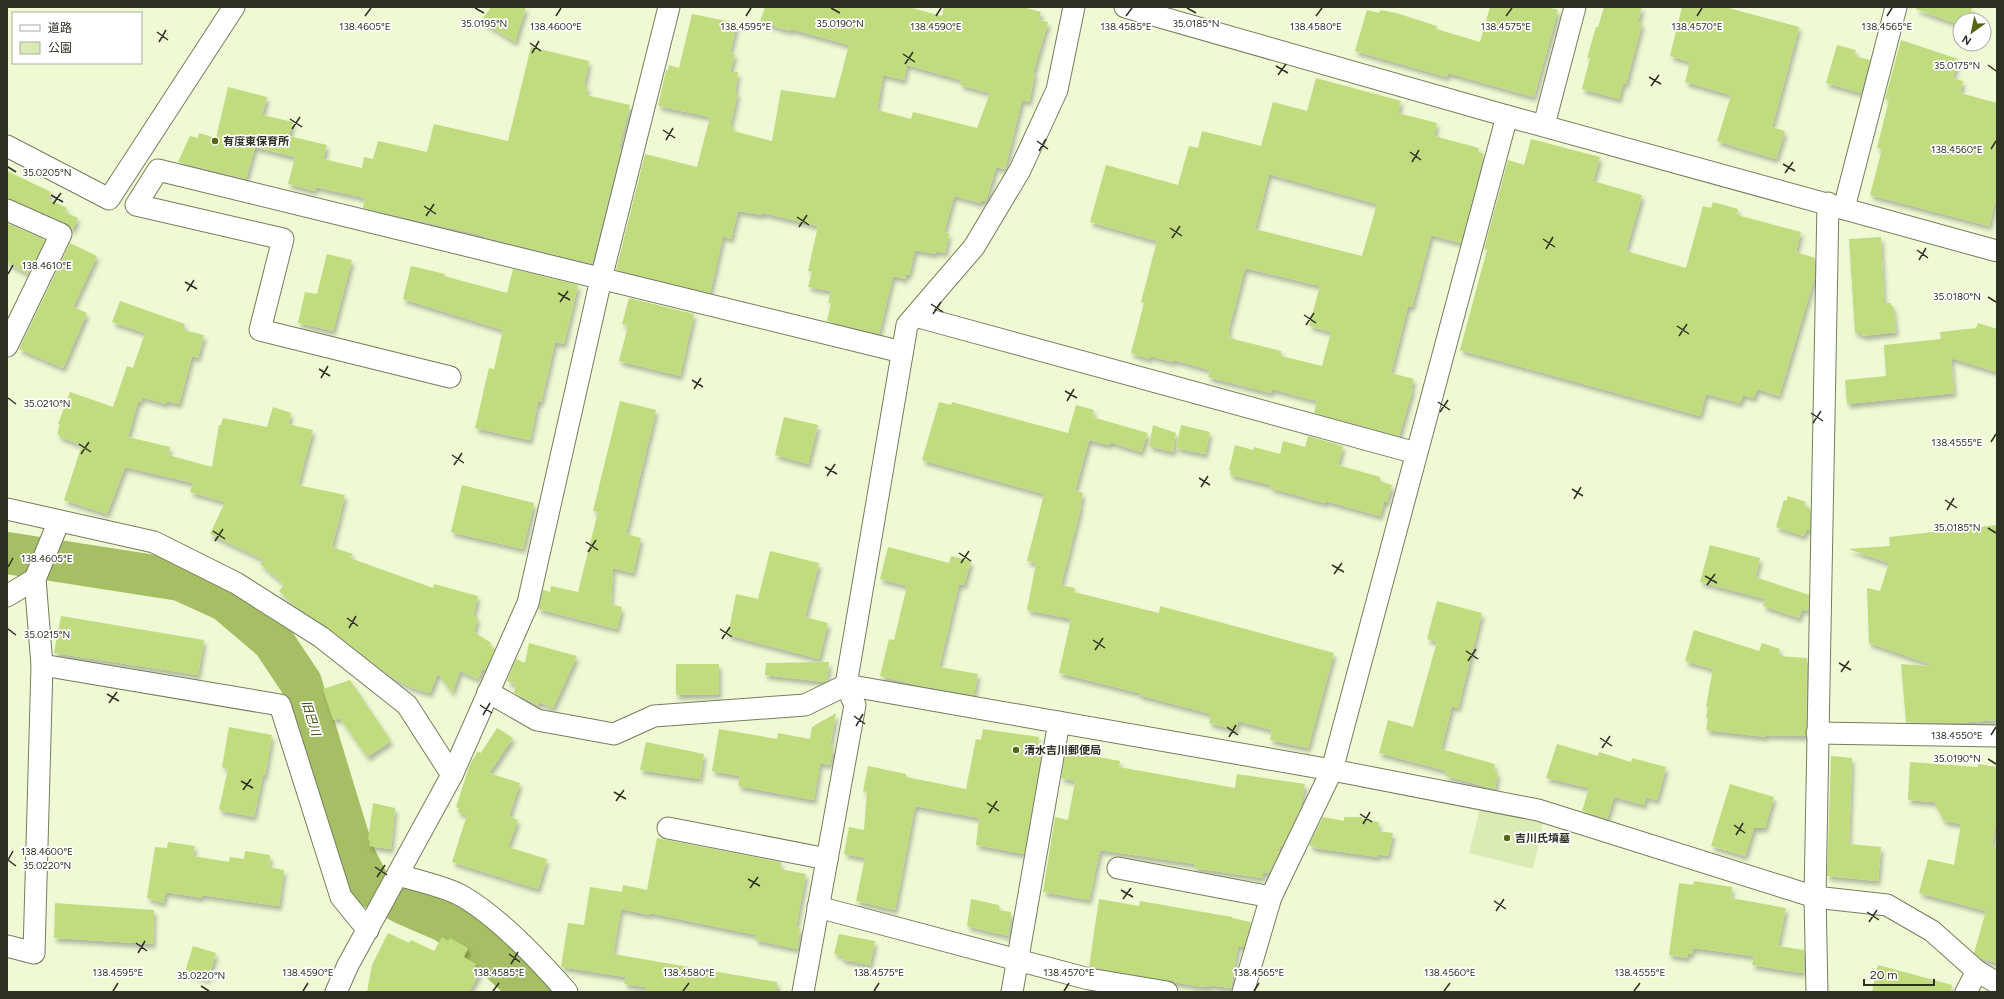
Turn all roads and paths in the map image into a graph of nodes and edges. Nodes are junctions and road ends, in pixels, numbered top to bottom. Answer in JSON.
{"nodes":[{"id":1,"x":234,"y":7,"type":"edge"},
{"id":2,"x":669,"y":7,"type":"edge"},
{"id":3,"x":1074,"y":7,"type":"edge"},
{"id":4,"x":1125,"y":7,"type":"edge"},
{"id":5,"x":1575,"y":7,"type":"edge"},
{"id":6,"x":1896,"y":7,"type":"edge"},
{"id":7,"x":1507,"y":116,"type":"junction"},
{"id":8,"x":1544,"y":125,"type":"junction"},
{"id":9,"x":7,"y":146,"type":"edge"},
{"id":10,"x":1836,"y":205,"type":"junction"},
{"id":11,"x":7,"y":210,"type":"edge"},
{"id":12,"x":1997,"y":251,"type":"edge"},
{"id":13,"x":601,"y":278,"type":"junction"},
{"id":14,"x":915,"y":316,"type":"junction"},
{"id":15,"x":7,"y":346,"type":"edge"},
{"id":16,"x":902,"y":352,"type":"junction"},
{"id":17,"x":450,"y":377,"type":"dead end"},
{"id":18,"x":1416,"y":452,"type":"junction"},
{"id":19,"x":7,"y":509,"type":"edge"},
{"id":20,"x":59,"y":521,"type":"junction"},
{"id":21,"x":35,"y":579,"type":"junction"},
{"id":22,"x":7,"y":596,"type":"edge"},
{"id":23,"x":42,"y":666,"type":"junction"},
{"id":24,"x":846,"y":686,"type":"junction"},
{"id":25,"x":488,"y":692,"type":"junction"},
{"id":26,"x":1059,"y":722,"type":"junction"},
{"id":27,"x":1817,"y":732,"type":"junction"},
{"id":28,"x":1997,"y":736,"type":"edge"},
{"id":29,"x":1332,"y":770,"type":"junction"},
{"id":30,"x":452,"y":775,"type":"junction"},
{"id":31,"x":668,"y":828,"type":"dead end"},
{"id":32,"x":827,"y":859,"type":"junction"},
{"id":33,"x":1118,"y":868,"type":"dead end"},
{"id":34,"x":395,"y":881,"type":"junction"},
{"id":35,"x":1271,"y":896,"type":"junction"},
{"id":36,"x":1815,"y":896,"type":"junction"},
{"id":37,"x":818,"y":907,"type":"junction"},
{"id":38,"x":368,"y":930,"type":"junction"},
{"id":39,"x":7,"y":946,"type":"edge"},
{"id":40,"x":1017,"y":960,"type":"junction"},
{"id":41,"x":1977,"y":971,"type":"junction"},
{"id":42,"x":1997,"y":983,"type":"edge"},
{"id":43,"x":336,"y":992,"type":"edge"},
{"id":44,"x":568,"y":992,"type":"edge"},
{"id":45,"x":803,"y":992,"type":"edge"},
{"id":46,"x":1012,"y":992,"type":"edge"},
{"id":47,"x":1167,"y":992,"type":"edge"},
{"id":48,"x":1243,"y":992,"type":"edge"},
{"id":49,"x":1817,"y":992,"type":"edge"},
{"id":50,"x":1966,"y":992,"type":"edge"}],
"edges":[{"from":1,"to":9,"type":"street"},
{"from":2,"to":13,"type":"street"},
{"from":3,"to":14,"type":"street"},
{"from":4,"to":7,"type":"street"},
{"from":5,"to":8,"type":"street"},
{"from":6,"to":10,"type":"street"},
{"from":7,"to":8,"type":"street"},
{"from":7,"to":18,"type":"street"},
{"from":8,"to":10,"type":"street"},
{"from":10,"to":12,"type":"street"},
{"from":10,"to":27,"type":"street"},
{"from":11,"to":15,"type":"street"},
{"from":13,"to":16,"type":"street"},
{"from":13,"to":17,"type":"street"},
{"from":13,"to":25,"type":"street"},
{"from":14,"to":16,"type":"street"},
{"from":14,"to":18,"type":"street"},
{"from":16,"to":24,"type":"street"},
{"from":18,"to":29,"type":"street"},
{"from":19,"to":20,"type":"street"},
{"from":20,"to":21,"type":"street"},
{"from":20,"to":30,"type":"street"},
{"from":21,"to":22,"type":"street"},
{"from":21,"to":23,"type":"street"},
{"from":23,"to":38,"type":"street"},
{"from":23,"to":39,"type":"street"},
{"from":24,"to":25,"type":"street"},
{"from":24,"to":26,"type":"street"},
{"from":24,"to":32,"type":"street"},
{"from":25,"to":30,"type":"street"},
{"from":26,"to":29,"type":"street"},
{"from":26,"to":40,"type":"street"},
{"from":27,"to":28,"type":"street"},
{"from":27,"to":36,"type":"street"},
{"from":29,"to":35,"type":"street"},
{"from":29,"to":36,"type":"street"},
{"from":30,"to":34,"type":"street"},
{"from":31,"to":32,"type":"street"},
{"from":32,"to":37,"type":"street"},
{"from":33,"to":35,"type":"street"},
{"from":34,"to":38,"type":"street"},
{"from":34,"to":44,"type":"street"},
{"from":35,"to":48,"type":"street"},
{"from":36,"to":41,"type":"street"},
{"from":36,"to":49,"type":"street"},
{"from":37,"to":40,"type":"street"},
{"from":37,"to":45,"type":"street"},
{"from":38,"to":43,"type":"street"},
{"from":40,"to":46,"type":"street"},
{"from":40,"to":47,"type":"street"},
{"from":41,"to":42,"type":"street"},
{"from":41,"to":50,"type":"street"}]}
